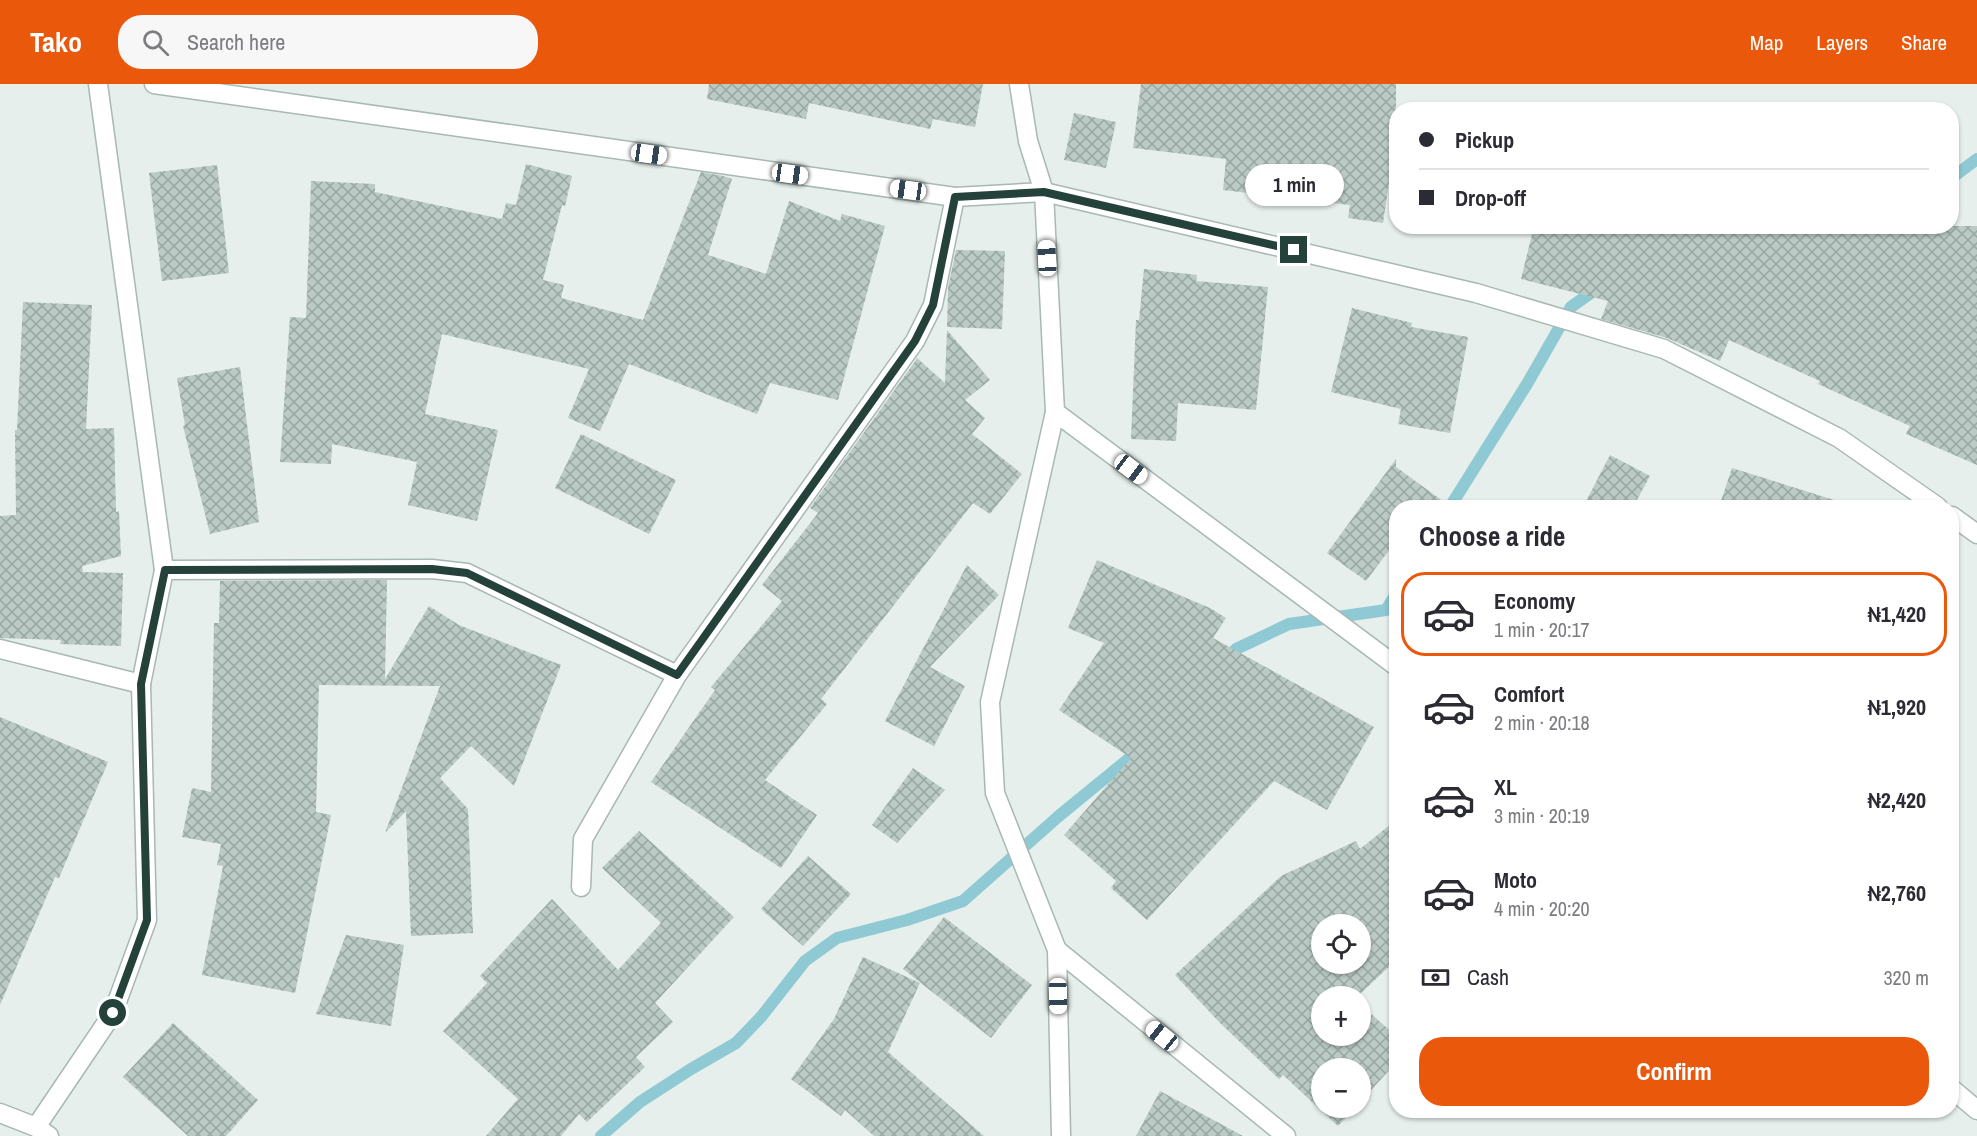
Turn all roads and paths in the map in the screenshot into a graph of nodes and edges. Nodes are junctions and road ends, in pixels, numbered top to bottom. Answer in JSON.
{"nodes":[{"id":1,"x":98,"y":84,"type":"edge"},
{"id":2,"x":154,"y":84,"type":"edge"},
{"id":3,"x":1019,"y":84,"type":"edge"},
{"id":4,"x":1044,"y":192,"type":"junction"},
{"id":5,"x":955,"y":197,"type":"junction"},
{"id":6,"x":1055,"y":412,"type":"junction"},
{"id":7,"x":1928,"y":500,"type":"edge"},
{"id":8,"x":1959,"y":521,"type":"edge"},
{"id":9,"x":1977,"y":534,"type":"edge"},
{"id":10,"x":165,"y":570,"type":"junction"},
{"id":11,"x":0,"y":649,"type":"edge"},
{"id":12,"x":1389,"y":661,"type":"edge"},
{"id":13,"x":677,"y":675,"type":"junction"},
{"id":14,"x":141,"y":684,"type":"junction"},
{"id":15,"x":580,"y":887,"type":"dead end"},
{"id":16,"x":1057,"y":950,"type":"junction"},
{"id":17,"x":1959,"y":1095,"type":"edge"},
{"id":18,"x":1977,"y":1110,"type":"edge"},
{"id":19,"x":0,"y":1113,"type":"edge"},
{"id":20,"x":42,"y":1132,"type":"edge"},
{"id":21,"x":1061,"y":1136,"type":"edge"},
{"id":22,"x":1286,"y":1136,"type":"edge"}],
"edges":[{"from":1,"to":10,"type":"street"},
{"from":2,"to":5,"type":"street"},
{"from":3,"to":4,"type":"street"},
{"from":4,"to":5,"type":"street"},
{"from":4,"to":6,"type":"street"},
{"from":4,"to":7,"type":"street"},
{"from":5,"to":13,"type":"street"},
{"from":6,"to":12,"type":"street"},
{"from":6,"to":16,"type":"street"},
{"from":8,"to":9,"type":"street"},
{"from":10,"to":13,"type":"street"},
{"from":10,"to":14,"type":"street"},
{"from":11,"to":14,"type":"street"},
{"from":13,"to":15,"type":"street"},
{"from":14,"to":20,"type":"street"},
{"from":16,"to":21,"type":"street"},
{"from":16,"to":22,"type":"street"},
{"from":17,"to":18,"type":"street"},
{"from":19,"to":20,"type":"street"}]}
